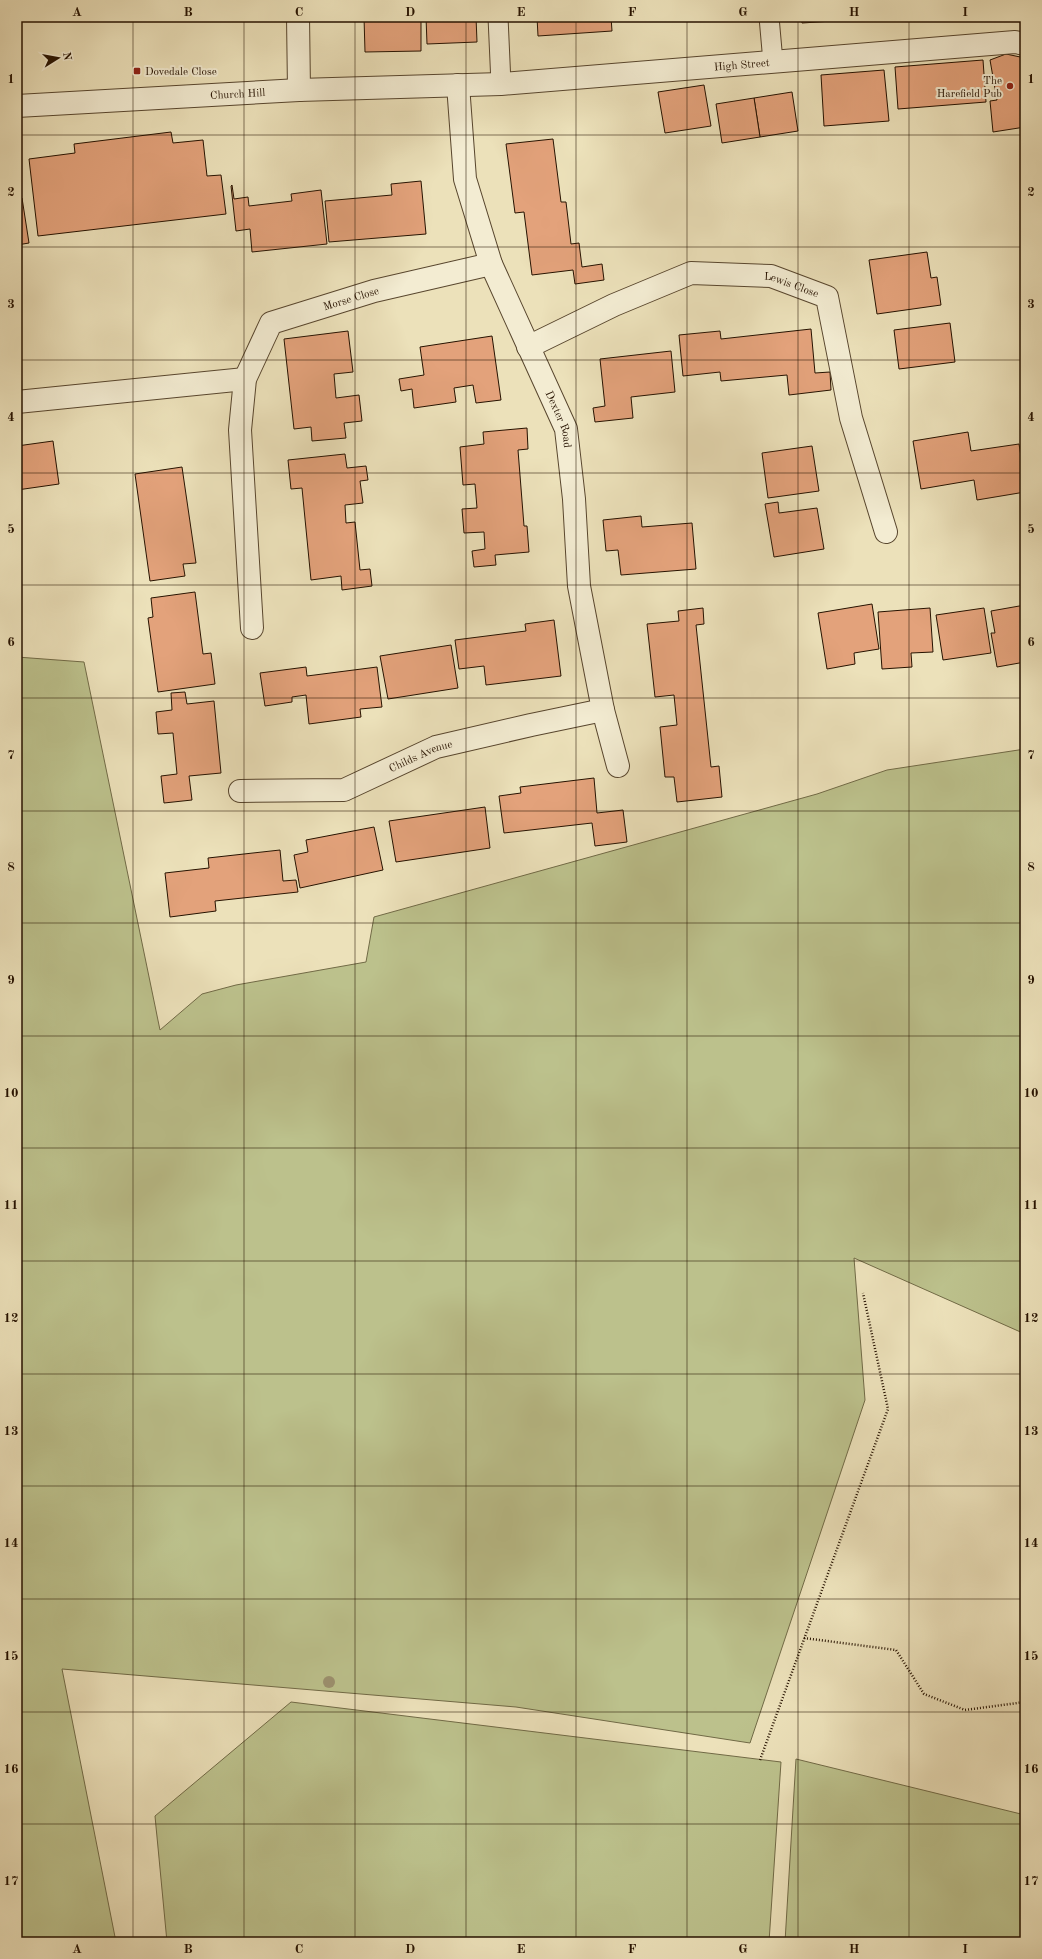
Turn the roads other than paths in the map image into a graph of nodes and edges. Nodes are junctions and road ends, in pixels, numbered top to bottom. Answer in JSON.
{"nodes":[{"id":1,"x":298,"y":17,"type":"edge"},
{"id":2,"x":498,"y":17,"type":"edge"},
{"id":3,"x":770,"y":17,"type":"edge"},
{"id":4,"x":1025,"y":44,"type":"edge"},
{"id":5,"x":773,"y":62,"type":"junction"},
{"id":6,"x":501,"y":84,"type":"junction"},
{"id":7,"x":458,"y":85,"type":"junction"},
{"id":8,"x":299,"y":90,"type":"junction"},
{"id":9,"x":17,"y":106,"type":"edge"},
{"id":10,"x":491,"y":264,"type":"junction"},
{"id":11,"x":528,"y":347,"type":"junction"},
{"id":12,"x":245,"y":379,"type":"junction"},
{"id":13,"x":17,"y":402,"type":"edge"},
{"id":14,"x":886,"y":532,"type":"dead end"},
{"id":15,"x":252,"y":628,"type":"dead end"},
{"id":16,"x":603,"y":710,"type":"junction"},
{"id":17,"x":618,"y":766,"type":"dead end"},
{"id":18,"x":240,"y":792,"type":"dead end"}],
"edges":[{"from":1,"to":8,"type":"street"},
{"from":2,"to":6,"type":"lane"},
{"from":3,"to":5,"type":"lane"},
{"from":4,"to":5,"type":"street","name":"High Street"},
{"from":5,"to":6,"type":"street","name":"High Street"},
{"from":6,"to":7,"type":"street","name":"High Street"},
{"from":7,"to":8,"type":"street","name":"Church Hill"},
{"from":7,"to":10,"type":"street","name":"Dexter Road"},
{"from":8,"to":9,"type":"street","name":"Church Hill"},
{"from":10,"to":11,"type":"street","name":"Dexter Road"},
{"from":10,"to":12,"type":"street","name":"Morse Close"},
{"from":11,"to":14,"type":"street","name":"Lewis Close"},
{"from":11,"to":16,"type":"street","name":"Dexter Road"},
{"from":12,"to":13,"type":"street"},
{"from":12,"to":15,"type":"street","name":"Morse Close"},
{"from":16,"to":17,"type":"street","name":"Dexter Road"},
{"from":16,"to":18,"type":"street","name":"Childs Avenue"}]}
